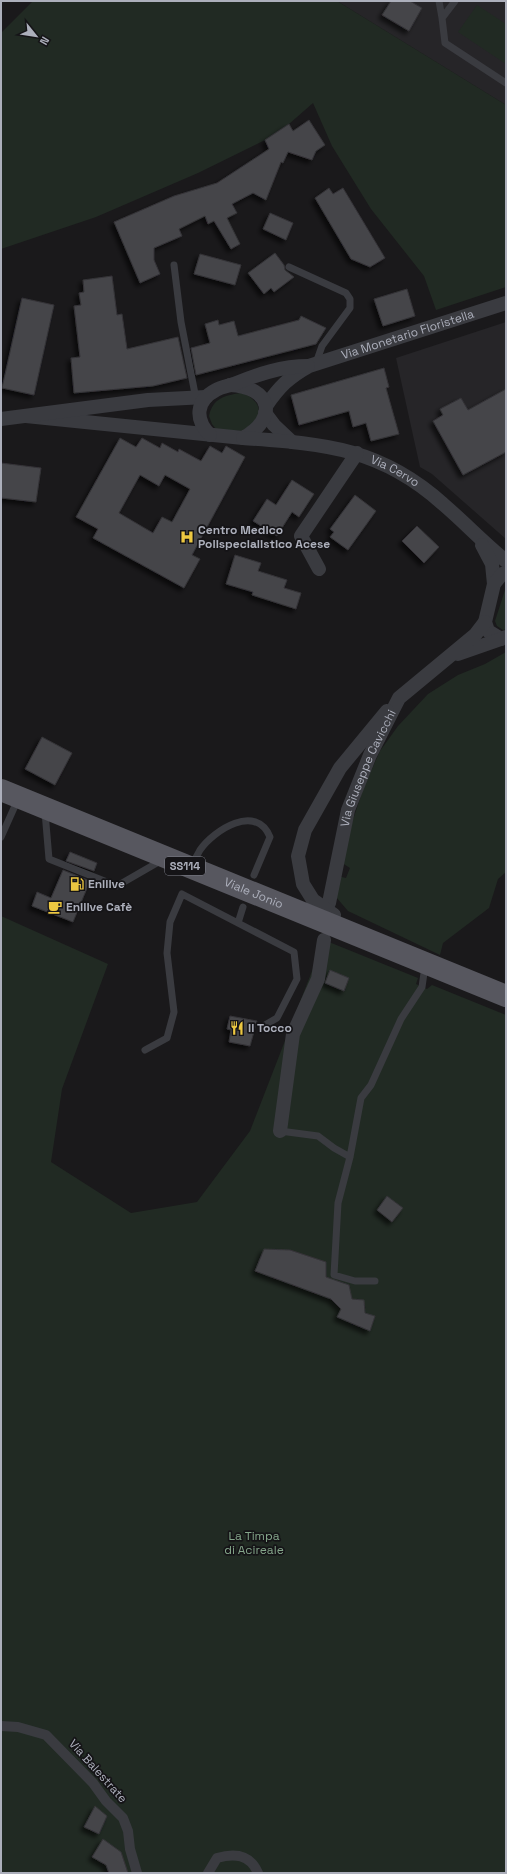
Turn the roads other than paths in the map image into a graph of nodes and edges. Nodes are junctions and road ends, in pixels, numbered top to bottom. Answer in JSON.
{"nodes":[{"id":1,"x":439,"y":1,"type":"edge"},
{"id":2,"x":455,"y":1,"type":"edge"},
{"id":3,"x":442,"y":18,"type":"junction"},
{"id":4,"x":506,"y":83,"type":"edge"},
{"id":5,"x":174,"y":265,"type":"dead end"},
{"id":6,"x":289,"y":267,"type":"dead end"},
{"id":7,"x":506,"y":303,"type":"edge"},
{"id":8,"x":312,"y":364,"type":"junction"},
{"id":9,"x":230,"y":385,"type":"junction"},
{"id":10,"x":201,"y":397,"type":"junction"},
{"id":11,"x":266,"y":410,"type":"junction"},
{"id":12,"x":26,"y":416,"type":"junction"},
{"id":13,"x":1,"y":419,"type":"edge"},
{"id":14,"x":210,"y":435,"type":"junction"},
{"id":15,"x":243,"y":438,"type":"junction"},
{"id":16,"x":292,"y":442,"type":"junction"},
{"id":17,"x":357,"y":453,"type":"junction"},
{"id":18,"x":479,"y":539,"type":"junction"},
{"id":19,"x":506,"y":561,"type":"edge"},
{"id":20,"x":319,"y":570,"type":"dead end"},
{"id":21,"x":506,"y":573,"type":"edge"},
{"id":22,"x":494,"y":584,"type":"junction"},
{"id":23,"x":485,"y":622,"type":"junction"},
{"id":24,"x":503,"y":638,"type":"edge"},
{"id":25,"x":448,"y":658,"type":"junction"},
{"id":26,"x":399,"y":698,"type":"junction"},
{"id":27,"x":10,"y":794,"type":"edge"},
{"id":28,"x":45,"y":808,"type":"junction"},
{"id":29,"x":1,"y":837,"type":"edge"},
{"id":30,"x":165,"y":858,"type":"junction"},
{"id":31,"x":191,"y":868,"type":"junction"},
{"id":32,"x":254,"y":875,"type":"dead end"},
{"id":33,"x":329,"y":903,"type":"dead end"},
{"id":34,"x":243,"y":907,"type":"dead end"},
{"id":35,"x":238,"y":923,"type":"junction"},
{"id":36,"x":324,"y":940,"type":"dead end"},
{"id":37,"x":370,"y":942,"type":"junction"},
{"id":38,"x":426,"y":964,"type":"junction"},
{"id":39,"x":506,"y":996,"type":"edge"},
{"id":40,"x":264,"y":1025,"type":"dead end"},
{"id":41,"x":145,"y":1050,"type":"dead end"},
{"id":42,"x":280,"y":1131,"type":"joint"},
{"id":43,"x":350,"y":1157,"type":"junction"},
{"id":44,"x":376,"y":1281,"type":"dead end"},
{"id":45,"x":1,"y":1726,"type":"edge"},
{"id":46,"x":137,"y":1873,"type":"edge"},
{"id":47,"x":208,"y":1873,"type":"edge"},
{"id":48,"x":258,"y":1873,"type":"edge"}],
"edges":[{"from":1,"to":3,"type":"lane"},
{"from":2,"to":3,"type":"lane"},
{"from":3,"to":4,"type":"lane"},
{"from":5,"to":10,"type":"lane"},
{"from":6,"to":8,"type":"lane"},
{"from":7,"to":8,"type":"street","name":"Via Monetario Floristella"},
{"from":8,"to":9,"type":"street"},
{"from":8,"to":11,"type":"street"},
{"from":9,"to":10,"type":"street"},
{"from":9,"to":11,"type":"street"},
{"from":10,"to":12,"type":"street"},
{"from":10,"to":14,"type":"street"},
{"from":11,"to":15,"type":"street"},
{"from":11,"to":16,"type":"street"},
{"from":12,"to":13,"type":"street"},
{"from":12,"to":14,"type":"street"},
{"from":14,"to":15,"type":"street"},
{"from":15,"to":16,"type":"street","name":"Via Cervo"},
{"from":16,"to":17,"type":"street","name":"Via Cervo"},
{"from":17,"to":18,"type":"street","name":"Via Cervo"},
{"from":17,"to":20,"type":"street"},
{"from":18,"to":19,"type":"street"},
{"from":18,"to":22,"type":"street"},
{"from":21,"to":22,"type":"street"},
{"from":22,"to":23,"type":"street"},
{"from":23,"to":24,"type":"street"},
{"from":23,"to":25,"type":"street","name":"Via Giuseppe Cavicchi"},
{"from":24,"to":25,"type":"street"},
{"from":25,"to":26,"type":"street","name":"Via Giuseppe Cavicchi"},
{"from":26,"to":33,"type":"street","name":"Via Giuseppe Cavicchi"},
{"from":26,"to":37,"type":"street"},
{"from":27,"to":28,"type":"main road","name":"Viale Jonio","number":"SS114"},
{"from":27,"to":29,"type":"lane"},
{"from":28,"to":30,"type":"main road","name":"Viale Jonio","number":"SS114"},
{"from":28,"to":30,"type":"lane"},
{"from":30,"to":31,"type":"main road","name":"Viale Jonio","number":"SS114"},
{"from":31,"to":32,"type":"lane"},
{"from":31,"to":37,"type":"main road","name":"Viale Jonio","number":"SS114"},
{"from":34,"to":35,"type":"lane"},
{"from":35,"to":40,"type":"lane"},
{"from":35,"to":41,"type":"lane"},
{"from":36,"to":42,"type":"street"},
{"from":37,"to":38,"type":"main road","name":"Viale Jonio","number":"SS114"},
{"from":38,"to":39,"type":"main road","name":"Viale Jonio","number":"SS114"},
{"from":38,"to":43,"type":"lane"},
{"from":42,"to":43,"type":"lane"},
{"from":43,"to":44,"type":"lane"},
{"from":45,"to":46,"type":"street","name":"Via Balestrate"},
{"from":47,"to":48,"type":"street"}]}
